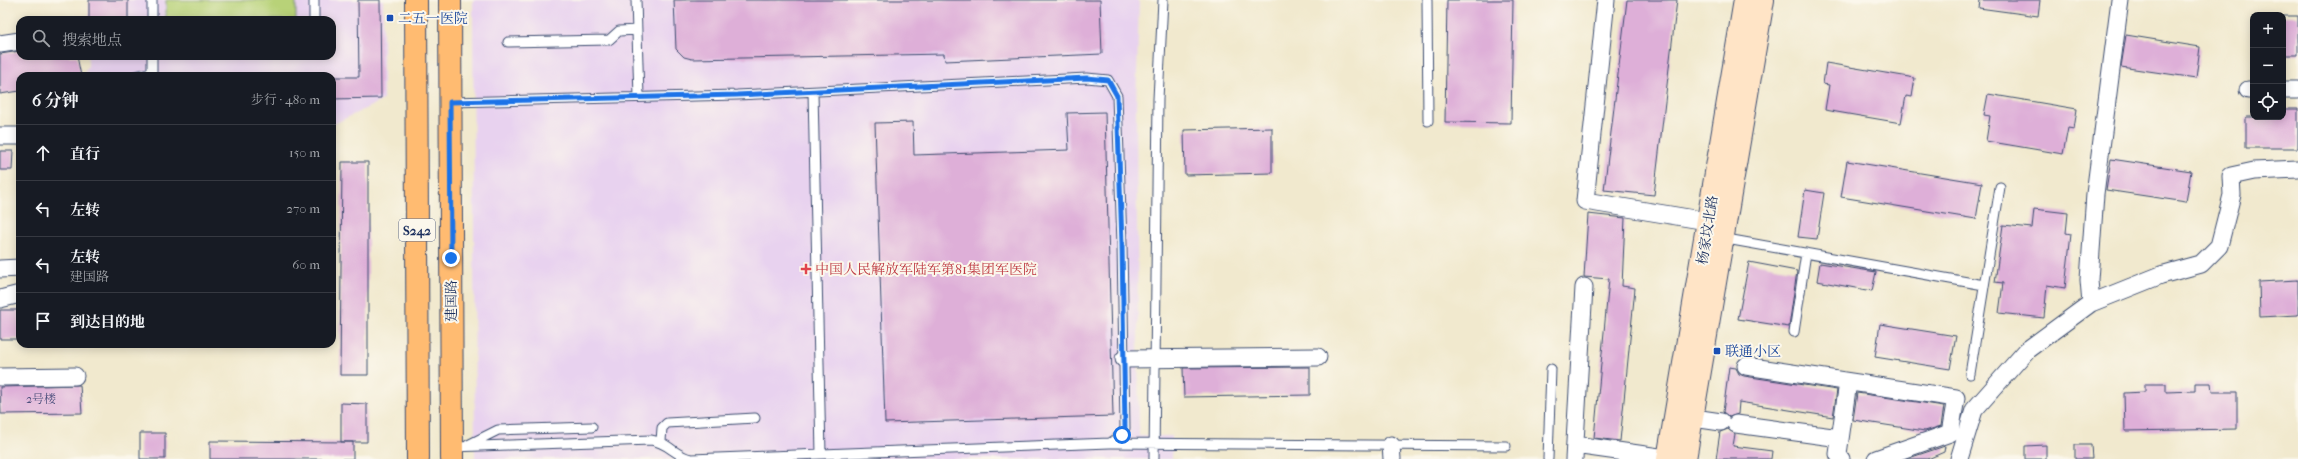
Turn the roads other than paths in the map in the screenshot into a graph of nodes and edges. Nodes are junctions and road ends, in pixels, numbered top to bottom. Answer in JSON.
{"nodes":[{"id":1,"x":152,"y":0,"type":"edge"},
{"id":2,"x":314,"y":0,"type":"edge"},
{"id":3,"x":416,"y":0,"type":"edge"},
{"id":4,"x":450,"y":0,"type":"edge"},
{"id":5,"x":636,"y":0,"type":"edge"},
{"id":6,"x":1162,"y":0,"type":"edge"},
{"id":7,"x":1427,"y":0,"type":"edge"},
{"id":8,"x":1606,"y":0,"type":"edge"},
{"id":9,"x":1745,"y":0,"type":"edge"},
{"id":10,"x":1762,"y":0,"type":"edge"},
{"id":11,"x":2120,"y":0,"type":"edge"},
{"id":12,"x":152,"y":16,"type":"edge"},
{"id":13,"x":314,"y":16,"type":"edge"},
{"id":14,"x":637,"y":30,"type":"junction"},
{"id":15,"x":16,"y":42,"type":"edge"},
{"id":16,"x":508,"y":42,"type":"dead end"},
{"id":17,"x":0,"y":44,"type":"edge"},
{"id":18,"x":152,"y":60,"type":"edge"},
{"id":19,"x":152,"y":72,"type":"edge"},
{"id":20,"x":2286,"y":90,"type":"edge"},
{"id":21,"x":2298,"y":90,"type":"edge"},
{"id":22,"x":813,"y":92,"type":"junction"},
{"id":23,"x":639,"y":98,"type":"junction"},
{"id":24,"x":450,"y":102,"type":"junction"},
{"id":25,"x":1428,"y":121,"type":"dead end"},
{"id":26,"x":0,"y":136,"type":"edge"},
{"id":27,"x":16,"y":136,"type":"edge"},
{"id":28,"x":2298,"y":169,"type":"edge"},
{"id":29,"x":2000,"y":187,"type":"dead end"},
{"id":30,"x":1715,"y":230,"type":"junction"},
{"id":31,"x":1806,"y":253,"type":"junction"},
{"id":32,"x":16,"y":268,"type":"edge"},
{"id":33,"x":0,"y":269,"type":"edge"},
{"id":34,"x":1984,"y":285,"type":"junction"},
{"id":35,"x":1584,"y":287,"type":"dead end"},
{"id":36,"x":16,"y":295,"type":"edge"},
{"id":37,"x":0,"y":299,"type":"edge"},
{"id":38,"x":2091,"y":303,"type":"junction"},
{"id":39,"x":1794,"y":332,"type":"dead end"},
{"id":40,"x":1318,"y":357,"type":"dead end"},
{"id":41,"x":1124,"y":359,"type":"junction"},
{"id":42,"x":1154,"y":359,"type":"junction"},
{"id":43,"x":1746,"y":366,"type":"dead end"},
{"id":44,"x":1551,"y":368,"type":"dead end"},
{"id":45,"x":1970,"y":374,"type":"dead end"},
{"id":46,"x":75,"y":376,"type":"dead end"},
{"id":47,"x":0,"y":377,"type":"edge"},
{"id":48,"x":1848,"y":382,"type":"junction"},
{"id":49,"x":1684,"y":417,"type":"junction"},
{"id":50,"x":755,"y":418,"type":"dead end"},
{"id":51,"x":592,"y":427,"type":"dead end"},
{"id":52,"x":1840,"y":438,"type":"junction"},
{"id":53,"x":661,"y":441,"type":"junction"},
{"id":54,"x":1110,"y":443,"type":"junction"},
{"id":55,"x":1154,"y":444,"type":"junction"},
{"id":56,"x":1506,"y":446,"type":"dead end"},
{"id":57,"x":456,"y":451,"type":"edge"},
{"id":58,"x":1391,"y":452,"type":"edge"},
{"id":59,"x":1574,"y":452,"type":"edge"},
{"id":60,"x":821,"y":454,"type":"junction"},
{"id":61,"x":675,"y":456,"type":"edge"},
{"id":62,"x":418,"y":459,"type":"edge"},
{"id":63,"x":1154,"y":459,"type":"edge"},
{"id":64,"x":1548,"y":459,"type":"edge"},
{"id":65,"x":1674,"y":459,"type":"edge"},
{"id":66,"x":1841,"y":459,"type":"edge"},
{"id":67,"x":1876,"y":459,"type":"edge"},
{"id":68,"x":1959,"y":459,"type":"edge"}],
"edges":[{"from":1,"to":12,"type":"lane"},
{"from":2,"to":13,"type":"lane"},
{"from":3,"to":62,"type":"main road","number":"S242"},
{"from":4,"to":24,"type":"main road","name":"建国路","number":"S242"},
{"from":5,"to":14,"type":"lane"},
{"from":6,"to":42,"type":"lane"},
{"from":7,"to":25,"type":"lane"},
{"from":8,"to":30,"type":"street"},
{"from":9,"to":30,"type":"main road","name":"杨家坟北路"},
{"from":10,"to":30,"type":"main road","name":"杨家坟北路"},
{"from":11,"to":38,"type":"street"},
{"from":14,"to":16,"type":"lane"},
{"from":14,"to":23,"type":"lane"},
{"from":15,"to":17,"type":"street"},
{"from":18,"to":19,"type":"lane"},
{"from":20,"to":21,"type":"street"},
{"from":22,"to":23,"type":"lane"},
{"from":22,"to":41,"type":"lane"},
{"from":22,"to":60,"type":"lane"},
{"from":23,"to":24,"type":"lane"},
{"from":24,"to":57,"type":"main road","name":"建国路","number":"S242"},
{"from":26,"to":27,"type":"street"},
{"from":28,"to":38,"type":"street"},
{"from":29,"to":34,"type":"lane"},
{"from":30,"to":31,"type":"lane"},
{"from":30,"to":49,"type":"main road","name":"杨家坟北路"},
{"from":31,"to":34,"type":"lane"},
{"from":31,"to":39,"type":"lane"},
{"from":32,"to":33,"type":"street"},
{"from":34,"to":45,"type":"lane"},
{"from":35,"to":59,"type":"street"},
{"from":36,"to":37,"type":"street"},
{"from":38,"to":68,"type":"street"},
{"from":40,"to":42,"type":"street"},
{"from":41,"to":42,"type":"street"},
{"from":41,"to":54,"type":"lane"},
{"from":42,"to":55,"type":"lane"},
{"from":43,"to":48,"type":"street"},
{"from":44,"to":64,"type":"lane"},
{"from":46,"to":47,"type":"street"},
{"from":48,"to":52,"type":"street"},
{"from":48,"to":67,"type":"street"},
{"from":49,"to":52,"type":"street"},
{"from":49,"to":65,"type":"main road","name":"杨家坟北路"},
{"from":50,"to":53,"type":"lane"},
{"from":51,"to":57,"type":"lane"},
{"from":52,"to":66,"type":"street"},
{"from":53,"to":57,"type":"lane"},
{"from":53,"to":61,"type":"lane"},
{"from":54,"to":55,"type":"lane"},
{"from":54,"to":60,"type":"lane"},
{"from":55,"to":58,"type":"lane"},
{"from":55,"to":63,"type":"lane"},
{"from":56,"to":58,"type":"lane"},
{"from":59,"to":65,"type":"street"},
{"from":60,"to":61,"type":"lane"}]}
